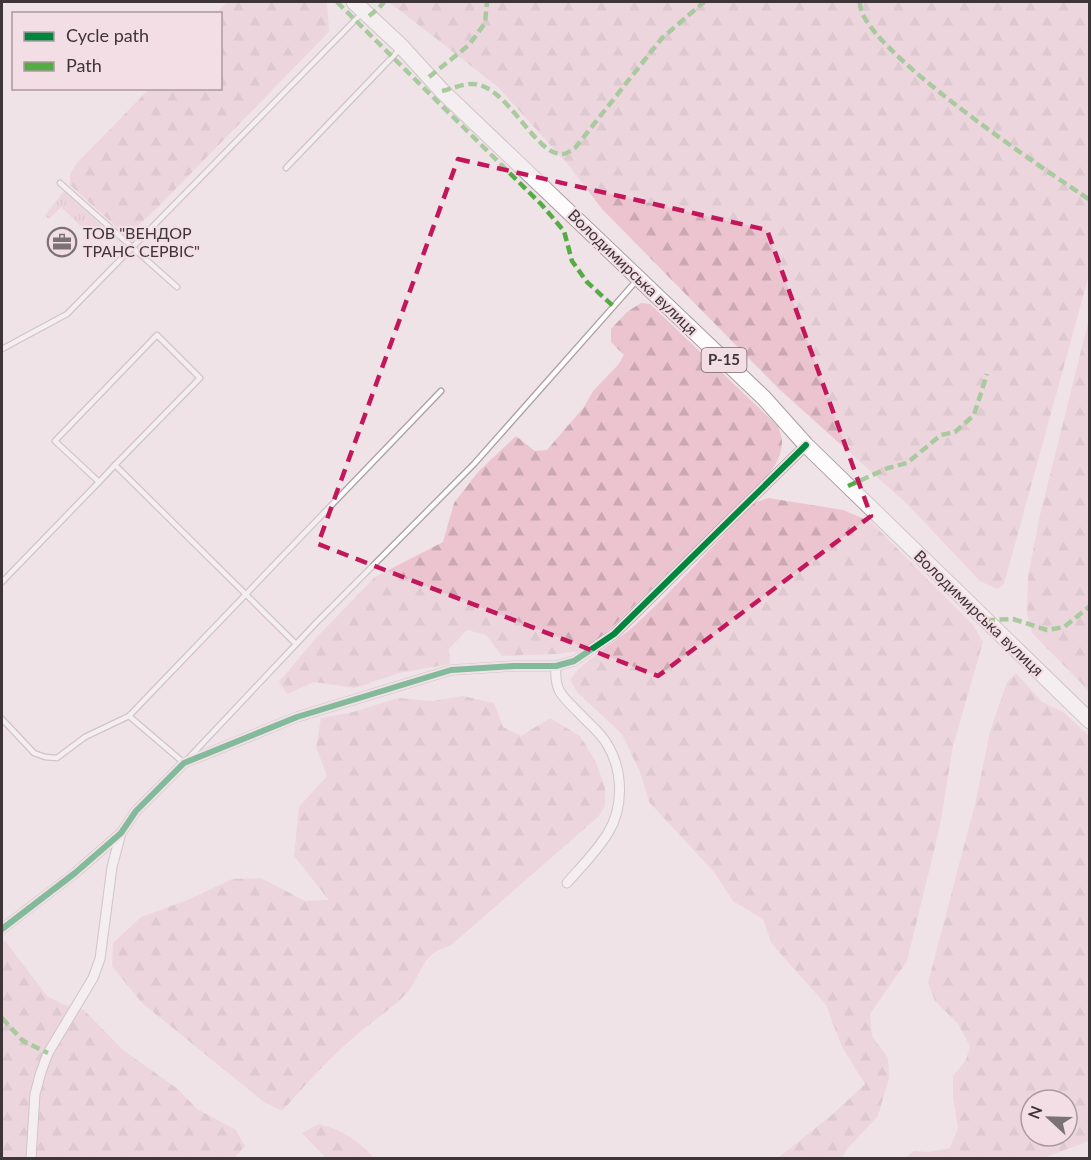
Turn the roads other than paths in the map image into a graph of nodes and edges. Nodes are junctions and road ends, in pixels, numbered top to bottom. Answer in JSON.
{"nodes":[{"id":1,"x":359,"y":6,"type":"edge"},
{"id":2,"x":402,"y":47,"type":"junction"},
{"id":3,"x":286,"y":168,"type":"dead end"},
{"id":4,"x":60,"y":183,"type":"dead end"},
{"id":5,"x":131,"y":247,"type":"junction"},
{"id":6,"x":639,"y":278,"type":"junction"},
{"id":7,"x":177,"y":287,"type":"dead end"},
{"id":8,"x":2,"y":349,"type":"edge"},
{"id":9,"x":441,"y":391,"type":"dead end"},
{"id":10,"x":806,"y":445,"type":"junction"},
{"id":11,"x":115,"y":465,"type":"junction"},
{"id":12,"x":99,"y":482,"type":"junction"},
{"id":13,"x":2,"y":582,"type":"edge"},
{"id":14,"x":246,"y":595,"type":"junction"},
{"id":15,"x":296,"y":644,"type":"junction"},
{"id":16,"x":556,"y":666,"type":"junction"},
{"id":17,"x":129,"y":716,"type":"junction"},
{"id":18,"x":2,"y":719,"type":"edge"},
{"id":19,"x":1089,"y":721,"type":"edge"},
{"id":20,"x":184,"y":763,"type":"junction"},
{"id":21,"x":121,"y":833,"type":"junction"},
{"id":22,"x":567,"y":883,"type":"dead end"},
{"id":23,"x":2,"y":929,"type":"edge"},
{"id":24,"x":31,"y":1158,"type":"edge"}],
"edges":[{"from":1,"to":2,"type":"main road","name":"Володимирська вулиця","number":"Р-15"},
{"from":1,"to":5,"type":"lane"},
{"from":2,"to":3,"type":"lane"},
{"from":2,"to":6,"type":"main road","name":"Володимирська вулиця","number":"Р-15"},
{"from":4,"to":5,"type":"lane"},
{"from":5,"to":7,"type":"lane"},
{"from":5,"to":8,"type":"lane"},
{"from":6,"to":10,"type":"main road","name":"Володимирська вулиця","number":"Р-15"},
{"from":6,"to":15,"type":"lane"},
{"from":9,"to":14,"type":"lane"},
{"from":10,"to":16,"type":"street"},
{"from":10,"to":19,"type":"main road","name":"Володимирська вулиця","number":"Р-15"},
{"from":11,"to":12,"type":"lane"},
{"from":11,"to":12,"type":"lane"},
{"from":11,"to":14,"type":"lane"},
{"from":12,"to":13,"type":"lane"},
{"from":14,"to":15,"type":"lane"},
{"from":14,"to":17,"type":"lane"},
{"from":15,"to":20,"type":"lane"},
{"from":16,"to":20,"type":"street"},
{"from":16,"to":22,"type":"street"},
{"from":17,"to":18,"type":"lane"},
{"from":17,"to":20,"type":"lane"},
{"from":20,"to":21,"type":"street"},
{"from":21,"to":23,"type":"street"},
{"from":21,"to":24,"type":"street"}]}
